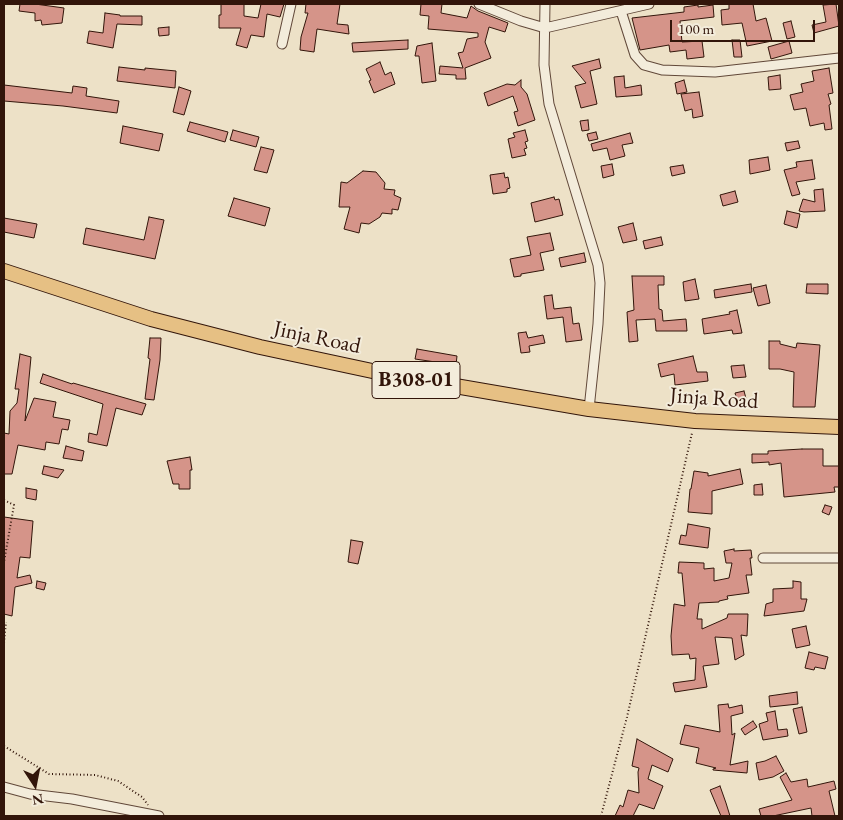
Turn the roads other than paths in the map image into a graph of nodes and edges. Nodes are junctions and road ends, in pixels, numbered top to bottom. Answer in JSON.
{"nodes":[{"id":1,"x":291,"y":4,"type":"edge"},
{"id":2,"x":479,"y":4,"type":"edge"},
{"id":3,"x":545,"y":4,"type":"edge"},
{"id":4,"x":649,"y":4,"type":"edge"},
{"id":5,"x":621,"y":11,"type":"junction"},
{"id":6,"x":545,"y":28,"type":"junction"},
{"id":7,"x":282,"y":44,"type":"dead end"},
{"id":8,"x":839,"y":58,"type":"edge"},
{"id":9,"x":4,"y":271,"type":"edge"},
{"id":10,"x":589,"y":409,"type":"junction"},
{"id":11,"x":839,"y":426,"type":"edge"},
{"id":12,"x":763,"y":558,"type":"dead end"},
{"id":13,"x":839,"y":558,"type":"edge"},
{"id":14,"x":4,"y":786,"type":"edge"},
{"id":15,"x":158,"y":816,"type":"edge"}],
"edges":[{"from":1,"to":7,"type":"street"},
{"from":2,"to":6,"type":"street"},
{"from":3,"to":6,"type":"street"},
{"from":4,"to":5,"type":"street"},
{"from":5,"to":6,"type":"street"},
{"from":5,"to":8,"type":"street"},
{"from":6,"to":10,"type":"street"},
{"from":9,"to":10,"type":"main road","name":"Jinja Road","number":"B308-01"},
{"from":10,"to":11,"type":"main road","name":"Jinja Road","number":"B308-01"},
{"from":12,"to":13,"type":"street"},
{"from":14,"to":15,"type":"street"}]}
